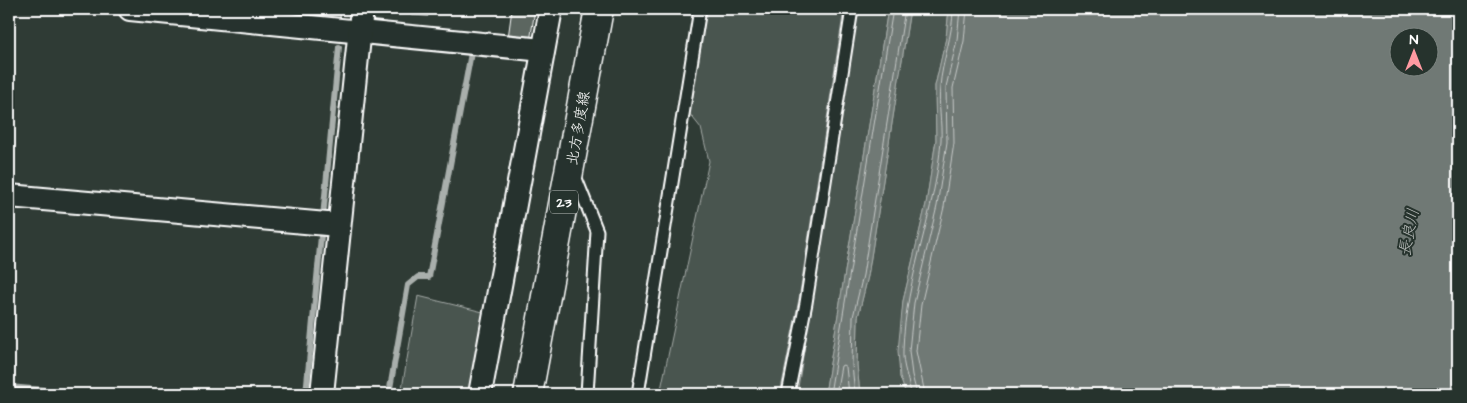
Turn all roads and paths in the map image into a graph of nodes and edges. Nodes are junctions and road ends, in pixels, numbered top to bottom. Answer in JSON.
{"nodes":[{"id":1,"x":130,"y":9,"type":"edge"},
{"id":2,"x":362,"y":9,"type":"edge"},
{"id":3,"x":551,"y":9,"type":"edge"},
{"id":4,"x":599,"y":9,"type":"edge"},
{"id":5,"x":700,"y":9,"type":"edge"},
{"id":6,"x":852,"y":9,"type":"edge"},
{"id":7,"x":360,"y":31,"type":"junction"},
{"id":8,"x":543,"y":50,"type":"junction"},
{"id":9,"x":571,"y":166,"type":"junction"},
{"id":10,"x":9,"y":196,"type":"edge"},
{"id":11,"x":338,"y":226,"type":"junction"},
{"id":12,"x":322,"y":394,"type":"edge"},
{"id":13,"x":480,"y":394,"type":"edge"},
{"id":14,"x":528,"y":394,"type":"edge"},
{"id":15,"x":587,"y":394,"type":"edge"},
{"id":16,"x":638,"y":394,"type":"edge"},
{"id":17,"x":788,"y":394,"type":"edge"}],
"edges":[{"from":1,"to":7,"type":"street"},
{"from":2,"to":7,"type":"street"},
{"from":3,"to":8,"type":"street"},
{"from":4,"to":9,"type":"main road","name":"北方多度線","number":"23"},
{"from":5,"to":16,"type":"lane"},
{"from":6,"to":17,"type":"lane"},
{"from":7,"to":8,"type":"street"},
{"from":7,"to":11,"type":"street"},
{"from":8,"to":13,"type":"street"},
{"from":9,"to":14,"type":"main road","name":"北方多度線","number":"23"},
{"from":9,"to":15,"type":"lane"},
{"from":10,"to":11,"type":"street"},
{"from":11,"to":12,"type":"street"}]}
